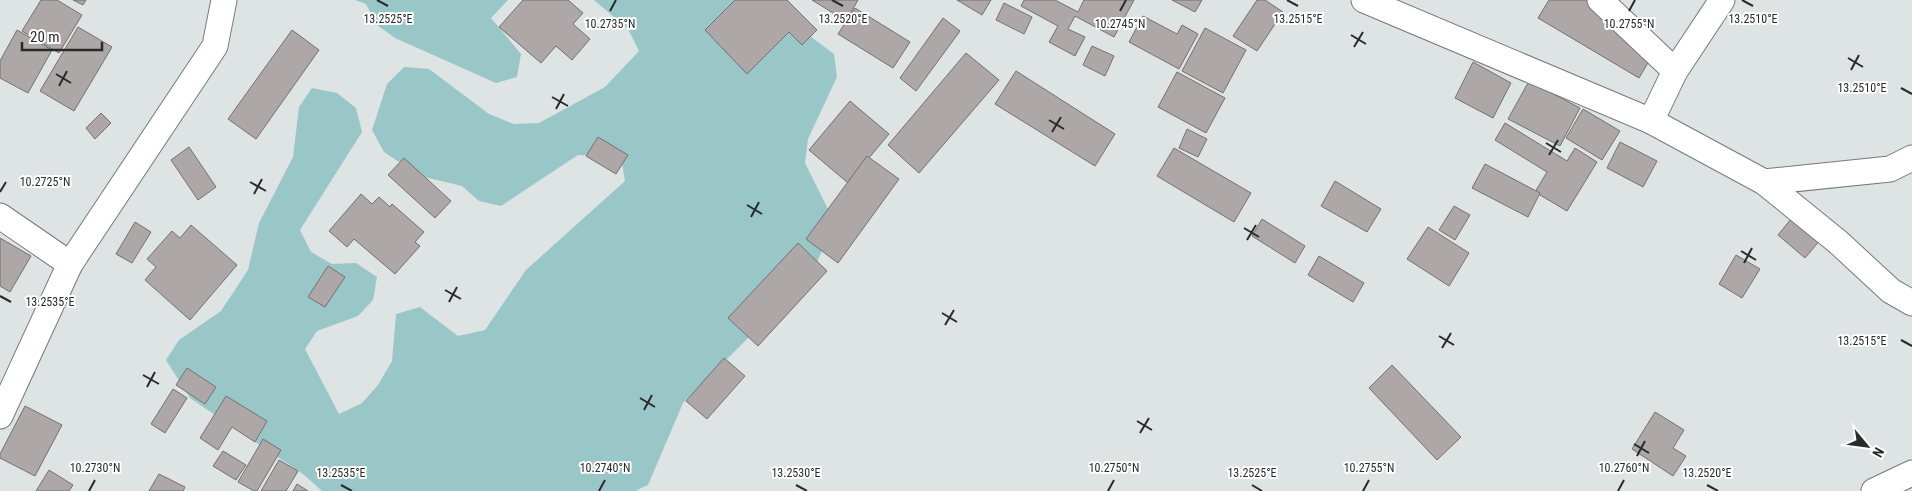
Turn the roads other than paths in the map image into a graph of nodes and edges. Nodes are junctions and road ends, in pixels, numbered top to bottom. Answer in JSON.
{"nodes":[{"id":1,"x":224,"y":0,"type":"edge"},
{"id":2,"x":1364,"y":0,"type":"edge"},
{"id":3,"x":1600,"y":0,"type":"edge"},
{"id":4,"x":1722,"y":0,"type":"edge"},
{"id":5,"x":1675,"y":71,"type":"junction"},
{"id":6,"x":1651,"y":121,"type":"junction"},
{"id":7,"x":1912,"y":158,"type":"edge"},
{"id":8,"x":1764,"y":182,"type":"junction"},
{"id":9,"x":0,"y":216,"type":"edge"},
{"id":10,"x":70,"y":264,"type":"junction"},
{"id":11,"x":1912,"y":303,"type":"edge"},
{"id":12,"x":0,"y":416,"type":"edge"},
{"id":13,"x":1912,"y":473,"type":"edge"},
{"id":14,"x":1874,"y":491,"type":"edge"}],
"edges":[{"from":1,"to":10,"type":"street"},
{"from":2,"to":6,"type":"street"},
{"from":3,"to":5,"type":"street"},
{"from":4,"to":5,"type":"street"},
{"from":5,"to":6,"type":"street"},
{"from":6,"to":8,"type":"street"},
{"from":7,"to":8,"type":"street"},
{"from":8,"to":11,"type":"street"},
{"from":9,"to":10,"type":"street"},
{"from":10,"to":12,"type":"street"},
{"from":13,"to":14,"type":"street"}]}
